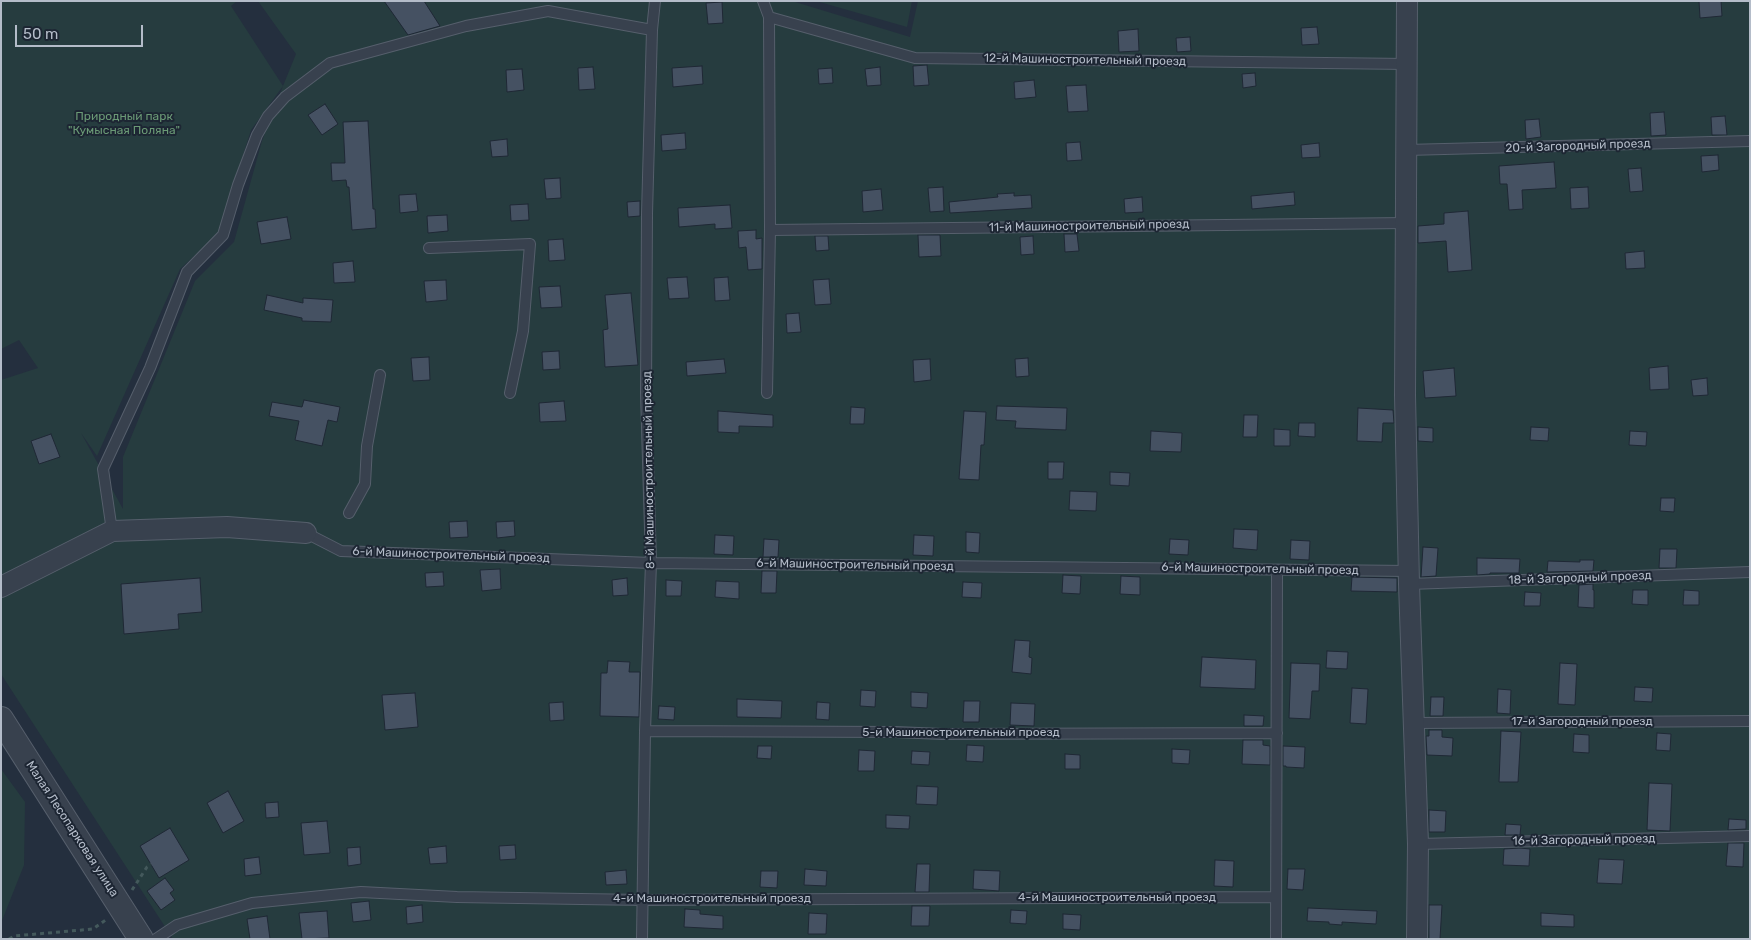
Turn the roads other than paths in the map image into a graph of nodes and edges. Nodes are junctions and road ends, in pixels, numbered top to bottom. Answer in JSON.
{"nodes":[{"id":1,"x":655,"y":1,"type":"edge"},
{"id":2,"x":763,"y":1,"type":"edge"},
{"id":3,"x":1407,"y":1,"type":"edge"},
{"id":4,"x":769,"y":16,"type":"junction"},
{"id":5,"x":652,"y":30,"type":"junction"},
{"id":6,"x":1407,"y":64,"type":"junction"},
{"id":7,"x":1750,"y":141,"type":"edge"},
{"id":8,"x":1406,"y":150,"type":"junction"},
{"id":9,"x":1407,"y":223,"type":"junction"},
{"id":10,"x":770,"y":230,"type":"junction"},
{"id":11,"x":429,"y":248,"type":"dead end"},
{"id":12,"x":380,"y":375,"type":"dead end"},
{"id":13,"x":510,"y":393,"type":"dead end"},
{"id":14,"x":767,"y":393,"type":"dead end"},
{"id":15,"x":349,"y":513,"type":"dead end"},
{"id":16,"x":112,"y":531,"type":"junction"},
{"id":17,"x":306,"y":533,"type":"joint"},
{"id":18,"x":651,"y":563,"type":"junction"},
{"id":19,"x":1277,"y":570,"type":"junction"},
{"id":20,"x":1750,"y":572,"type":"edge"},
{"id":21,"x":1409,"y":577,"type":"junction"},
{"id":22,"x":1,"y":587,"type":"edge"},
{"id":23,"x":1,"y":719,"type":"edge"},
{"id":24,"x":1750,"y":721,"type":"edge"},
{"id":25,"x":1414,"y":723,"type":"junction"},
{"id":26,"x":645,"y":731,"type":"junction"},
{"id":27,"x":1277,"y":733,"type":"junction"},
{"id":28,"x":1750,"y":836,"type":"edge"},
{"id":29,"x":1418,"y":844,"type":"junction"},
{"id":30,"x":1276,"y":897,"type":"junction"},
{"id":31,"x":643,"y":900,"type":"junction"},
{"id":32,"x":141,"y":939,"type":"edge"},
{"id":33,"x":156,"y":939,"type":"edge"},
{"id":34,"x":642,"y":939,"type":"edge"},
{"id":35,"x":1276,"y":939,"type":"edge"},
{"id":36,"x":1417,"y":939,"type":"edge"}],
"edges":[{"from":1,"to":5,"type":"lane","name":"8-й Машиностроительный проезд"},
{"from":2,"to":4,"type":"lane"},
{"from":3,"to":6,"type":"street"},
{"from":4,"to":6,"type":"lane","name":"12-й Машиностроительный проезд"},
{"from":4,"to":10,"type":"lane"},
{"from":5,"to":16,"type":"lane"},
{"from":5,"to":18,"type":"lane","name":"8-й Машиностроительный проезд"},
{"from":6,"to":8,"type":"street"},
{"from":7,"to":8,"type":"lane","name":"20-й Загородный проезд"},
{"from":8,"to":9,"type":"street"},
{"from":9,"to":10,"type":"lane","name":"11-й Машиностроительный проезд"},
{"from":9,"to":21,"type":"street"},
{"from":10,"to":14,"type":"lane"},
{"from":11,"to":13,"type":"lane"},
{"from":12,"to":15,"type":"lane"},
{"from":16,"to":17,"type":"street"},
{"from":16,"to":22,"type":"street"},
{"from":17,"to":18,"type":"lane","name":"6-й Машиностроительный проезд"},
{"from":18,"to":19,"type":"lane","name":"6-й Машиностроительный проезд"},
{"from":18,"to":26,"type":"lane","name":"8-й Машиностроительный проезд"},
{"from":19,"to":21,"type":"lane","name":"6-й Машиностроительный проезд"},
{"from":19,"to":27,"type":"lane"},
{"from":20,"to":21,"type":"lane","name":"18-й Загородный проезд"},
{"from":21,"to":25,"type":"street"},
{"from":23,"to":32,"type":"street","name":"Малая Лесопарковая улица"},
{"from":24,"to":25,"type":"lane","name":"17-й Загородный проезд"},
{"from":25,"to":29,"type":"street"},
{"from":26,"to":27,"type":"lane","name":"5-й Машиностроительный проезд"},
{"from":26,"to":31,"type":"lane","name":"8-й Машиностроительный проезд"},
{"from":27,"to":30,"type":"lane"},
{"from":28,"to":29,"type":"lane","name":"16-й Загородный проезд"},
{"from":29,"to":36,"type":"street"},
{"from":30,"to":31,"type":"lane","name":"4-й Машиностроительный проезд"},
{"from":30,"to":35,"type":"lane"},
{"from":31,"to":33,"type":"lane","name":"4-й Машиностроительный проезд"},
{"from":31,"to":34,"type":"lane","name":"8-й Машиностроительный проезд"}]}
